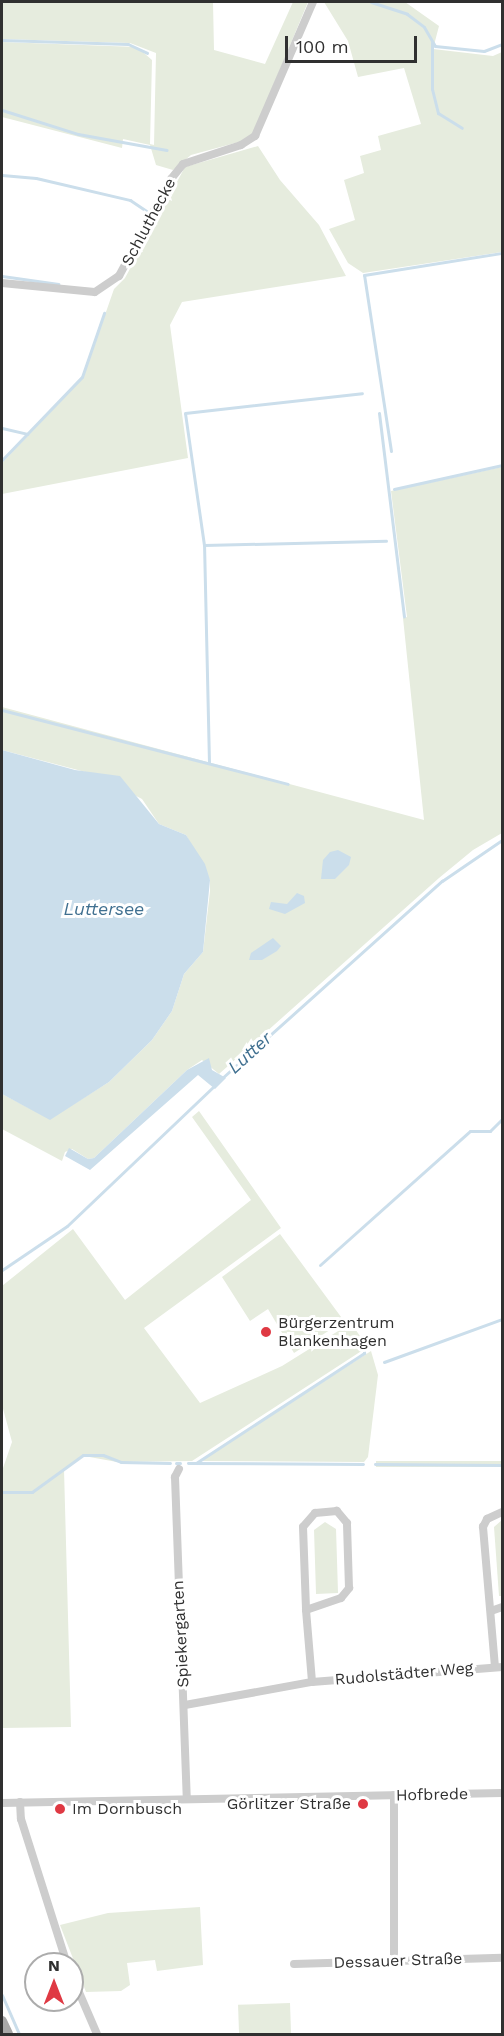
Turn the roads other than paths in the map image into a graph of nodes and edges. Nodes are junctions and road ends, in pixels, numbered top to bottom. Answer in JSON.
{"nodes":[{"id":1,"x":313,"y":2,"type":"edge"},
{"id":2,"x":2,"y":282,"type":"edge"},
{"id":3,"x":179,"y":1469,"type":"dead end"},
{"id":4,"x":502,"y":1512,"type":"edge"},
{"id":5,"x":502,"y":1607,"type":"edge"},
{"id":6,"x":306,"y":1611,"type":"junction"},
{"id":7,"x":491,"y":1611,"type":"junction"},
{"id":8,"x":499,"y":1667,"type":"edge"},
{"id":9,"x":312,"y":1682,"type":"junction"},
{"id":10,"x":185,"y":1705,"type":"junction"},
{"id":11,"x":502,"y":1793,"type":"edge"},
{"id":12,"x":394,"y":1795,"type":"junction"},
{"id":13,"x":187,"y":1799,"type":"junction"},
{"id":14,"x":20,"y":1802,"type":"junction"},
{"id":15,"x":2,"y":1803,"type":"edge"},
{"id":16,"x":63,"y":1952,"type":"edge"},
{"id":17,"x":502,"y":1958,"type":"edge"},
{"id":18,"x":394,"y":1961,"type":"junction"},
{"id":19,"x":294,"y":1964,"type":"dead end"},
{"id":20,"x":84,"y":2004,"type":"edge"},
{"id":21,"x":2,"y":2021,"type":"edge"},
{"id":22,"x":8,"y":2034,"type":"edge"},
{"id":23,"x":97,"y":2034,"type":"edge"}],
"edges":[{"from":1,"to":2,"type":"street","name":"Schluthecke"},
{"from":3,"to":10,"type":"street","name":"Spiekergarten"},
{"from":4,"to":7,"type":"street","name":"Rudolstädter Weg"},
{"from":5,"to":7,"type":"street"},
{"from":6,"to":6,"type":"street","name":"Rudolstädter Weg"},
{"from":6,"to":9,"type":"street","name":"Rudolstädter Weg"},
{"from":7,"to":8,"type":"street","name":"Rudolstädter Weg"},
{"from":8,"to":9,"type":"street","name":"Rudolstädter Weg"},
{"from":9,"to":10,"type":"street","name":"Rudolstädter Weg"},
{"from":10,"to":13,"type":"street","name":"Spiekergarten"},
{"from":11,"to":12,"type":"street","name":"Hofbrede"},
{"from":12,"to":13,"type":"street","name":"Hofbrede"},
{"from":12,"to":18,"type":"street"},
{"from":13,"to":14,"type":"street","name":"Hofbrede"},
{"from":14,"to":15,"type":"street","name":"Hofbrede"},
{"from":14,"to":16,"type":"street"},
{"from":17,"to":18,"type":"street","name":"Dessauer Straße"},
{"from":18,"to":19,"type":"street","name":"Dessauer Straße"},
{"from":20,"to":23,"type":"street"},
{"from":21,"to":22,"type":"main road"}]}
